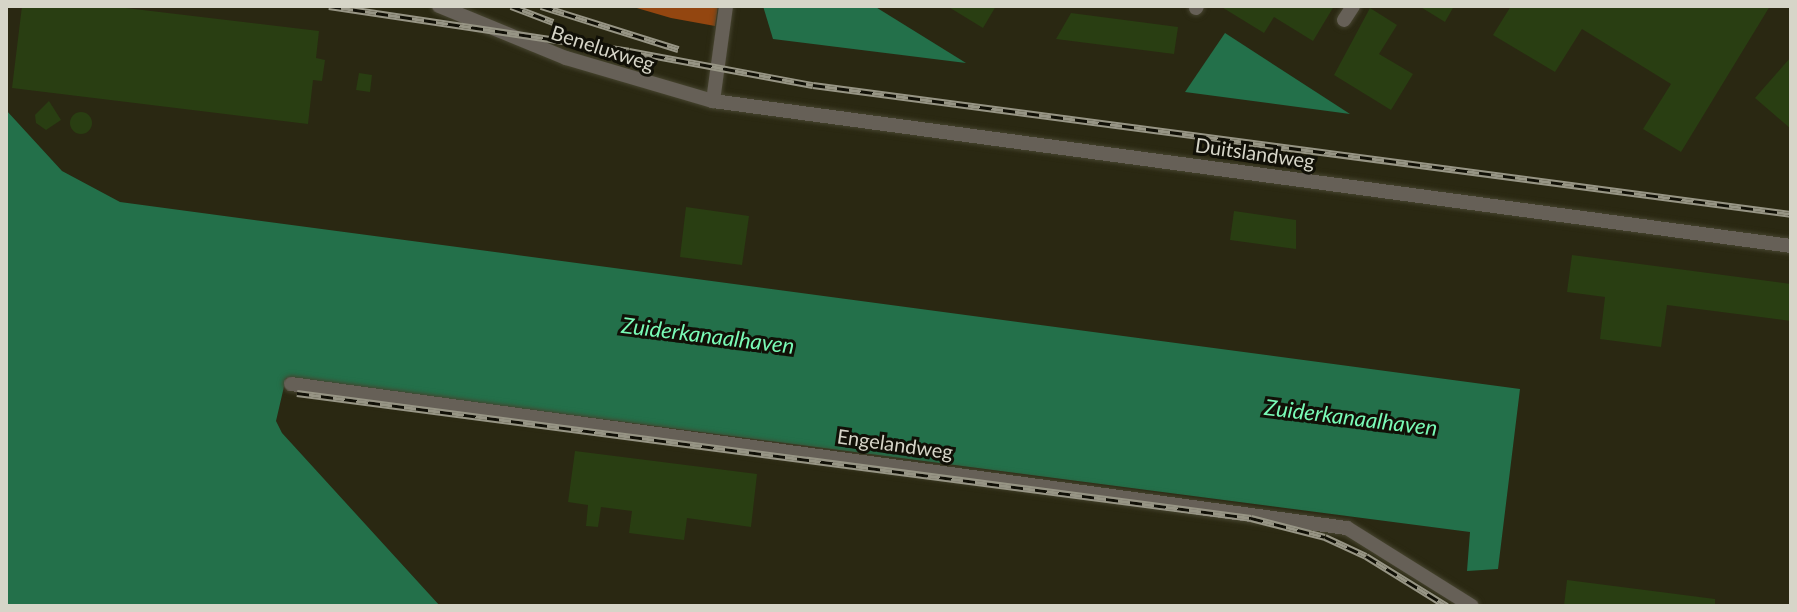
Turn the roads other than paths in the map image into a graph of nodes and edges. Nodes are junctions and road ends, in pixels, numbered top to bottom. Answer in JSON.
{"nodes":[{"id":1,"x":439,"y":6,"type":"edge"},
{"id":2,"x":726,"y":6,"type":"edge"},
{"id":3,"x":1353,"y":6,"type":"edge"},
{"id":4,"x":1344,"y":20,"type":"dead end"},
{"id":5,"x":713,"y":101,"type":"junction"},
{"id":6,"x":1791,"y":246,"type":"edge"},
{"id":7,"x":291,"y":384,"type":"dead end"},
{"id":8,"x":1472,"y":606,"type":"edge"}],
"edges":[{"from":1,"to":5,"type":"street","name":"Beneluxweg"},
{"from":2,"to":5,"type":"street"},
{"from":3,"to":4,"type":"street"},
{"from":5,"to":6,"type":"street","name":"Duitslandweg"},
{"from":7,"to":8,"type":"street","name":"Engelandweg"}]}
